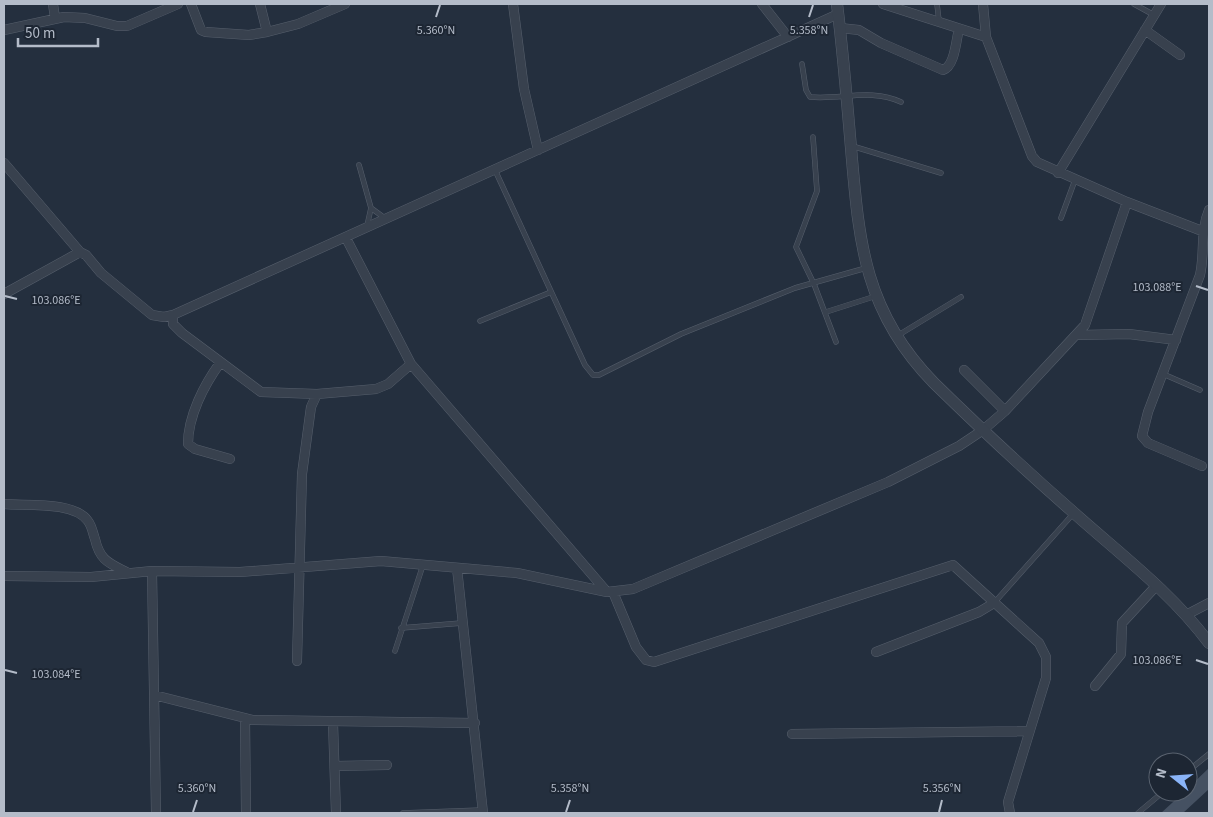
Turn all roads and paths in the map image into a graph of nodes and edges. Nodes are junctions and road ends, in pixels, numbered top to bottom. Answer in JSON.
{"nodes":[{"id":1,"x":54,"y":4,"type":"edge"},
{"id":2,"x":178,"y":4,"type":"edge"},
{"id":3,"x":191,"y":4,"type":"edge"},
{"id":4,"x":260,"y":4,"type":"edge"},
{"id":5,"x":345,"y":4,"type":"edge"},
{"id":6,"x":513,"y":4,"type":"edge"},
{"id":7,"x":762,"y":4,"type":"edge"},
{"id":8,"x":883,"y":4,"type":"edge"},
{"id":9,"x":937,"y":4,"type":"edge"},
{"id":10,"x":983,"y":4,"type":"edge"},
{"id":11,"x":1134,"y":4,"type":"edge"},
{"id":12,"x":1161,"y":4,"type":"edge"},
{"id":13,"x":838,"y":9,"type":"edge"},
{"id":14,"x":1154,"y":15,"type":"junction"},
{"id":15,"x":55,"y":18,"type":"junction"},
{"id":16,"x":939,"y":23,"type":"junction"},
{"id":17,"x":840,"y":28,"type":"junction"},
{"id":18,"x":959,"y":29,"type":"junction"},
{"id":19,"x":4,"y":30,"type":"edge"},
{"id":20,"x":1145,"y":30,"type":"junction"},
{"id":21,"x":267,"y":32,"type":"junction"},
{"id":22,"x":788,"y":36,"type":"junction"},
{"id":23,"x":986,"y":37,"type":"junction"},
{"id":24,"x":1180,"y":55,"type":"dead end"},
{"id":25,"x":802,"y":64,"type":"dead end"},
{"id":26,"x":846,"y":95,"type":"junction"},
{"id":27,"x":901,"y":102,"type":"dead end"},
{"id":28,"x":813,"y":137,"type":"dead end"},
{"id":29,"x":851,"y":145,"type":"junction"},
{"id":30,"x":538,"y":150,"type":"junction"},
{"id":31,"x":4,"y":164,"type":"edge"},
{"id":32,"x":359,"y":165,"type":"dead end"},
{"id":33,"x":495,"y":170,"type":"junction"},
{"id":34,"x":941,"y":173,"type":"dead end"},
{"id":35,"x":1058,"y":173,"type":"junction"},
{"id":36,"x":1075,"y":180,"type":"junction"},
{"id":37,"x":1126,"y":202,"type":"junction"},
{"id":38,"x":371,"y":208,"type":"junction"},
{"id":39,"x":1209,"y":210,"type":"edge"},
{"id":40,"x":1061,"y":218,"type":"dead end"},
{"id":41,"x":387,"y":219,"type":"junction"},
{"id":42,"x":367,"y":229,"type":"junction"},
{"id":43,"x":1202,"y":230,"type":"junction"},
{"id":44,"x":346,"y":238,"type":"junction"},
{"id":45,"x":80,"y":252,"type":"junction"},
{"id":46,"x":867,"y":268,"type":"junction"},
{"id":47,"x":814,"y":284,"type":"junction"},
{"id":48,"x":551,"y":292,"type":"junction"},
{"id":49,"x":4,"y":294,"type":"edge"},
{"id":50,"x":876,"y":296,"type":"junction"},
{"id":51,"x":961,"y":297,"type":"dead end"},
{"id":52,"x":826,"y":312,"type":"junction"},
{"id":53,"x":172,"y":315,"type":"junction"},
{"id":54,"x":480,"y":321,"type":"dead end"},
{"id":55,"x":1078,"y":335,"type":"junction"},
{"id":56,"x":896,"y":337,"type":"junction"},
{"id":57,"x":1176,"y":340,"type":"junction"},
{"id":58,"x":836,"y":342,"type":"dead end"},
{"id":59,"x":220,"y":363,"type":"junction"},
{"id":60,"x":411,"y":364,"type":"junction"},
{"id":61,"x":964,"y":370,"type":"dead end"},
{"id":62,"x":1163,"y":374,"type":"junction"},
{"id":63,"x":1200,"y":390,"type":"dead end"},
{"id":64,"x":317,"y":394,"type":"junction"},
{"id":65,"x":1005,"y":411,"type":"junction"},
{"id":66,"x":983,"y":430,"type":"junction"},
{"id":67,"x":230,"y":459,"type":"dead end"},
{"id":68,"x":1202,"y":466,"type":"dead end"},
{"id":69,"x":4,"y":504,"type":"edge"},
{"id":70,"x":1074,"y":513,"type":"junction"},
{"id":71,"x":424,"y":564,"type":"junction"},
{"id":72,"x":300,"y":568,"type":"junction"},
{"id":73,"x":457,"y":568,"type":"junction"},
{"id":74,"x":152,"y":571,"type":"junction"},
{"id":75,"x":128,"y":573,"type":"junction"},
{"id":76,"x":4,"y":576,"type":"edge"},
{"id":77,"x":1156,"y":585,"type":"junction"},
{"id":78,"x":610,"y":592,"type":"junction"},
{"id":79,"x":994,"y":603,"type":"junction"},
{"id":80,"x":1209,"y":603,"type":"edge"},
{"id":81,"x":1186,"y":615,"type":"junction"},
{"id":82,"x":464,"y":623,"type":"junction"},
{"id":83,"x":401,"y":628,"type":"junction"},
{"id":84,"x":1209,"y":643,"type":"edge"},
{"id":85,"x":395,"y":651,"type":"dead end"},
{"id":86,"x":876,"y":652,"type":"dead end"},
{"id":87,"x":297,"y":661,"type":"dead end"},
{"id":88,"x":1095,"y":686,"type":"dead end"},
{"id":89,"x":154,"y":695,"type":"junction"},
{"id":90,"x":245,"y":718,"type":"junction"},
{"id":91,"x":333,"y":723,"type":"junction"},
{"id":92,"x":475,"y":723,"type":"junction"},
{"id":93,"x":1029,"y":731,"type":"junction"},
{"id":94,"x":792,"y":734,"type":"dead end"},
{"id":95,"x":1209,"y":754,"type":"edge"},
{"id":96,"x":1198,"y":763,"type":"edge"},
{"id":97,"x":387,"y":765,"type":"dead end"},
{"id":98,"x":335,"y":766,"type":"junction"},
{"id":99,"x":1151,"y":802,"type":"edge"},
{"id":100,"x":483,"y":812,"type":"edge"},
{"id":101,"x":156,"y":813,"type":"edge"},
{"id":102,"x":246,"y":813,"type":"edge"},
{"id":103,"x":336,"y":813,"type":"edge"},
{"id":104,"x":403,"y":813,"type":"edge"},
{"id":105,"x":1010,"y":813,"type":"edge"},
{"id":106,"x":1138,"y":813,"type":"edge"}],
"edges":[{"from":1,"to":15,"type":"street"},
{"from":2,"to":15,"type":"street"},
{"from":3,"to":21,"type":"street"},
{"from":4,"to":21,"type":"street"},
{"from":5,"to":21,"type":"street"},
{"from":6,"to":30,"type":"street"},
{"from":7,"to":22,"type":"street"},
{"from":8,"to":16,"type":"street"},
{"from":9,"to":16,"type":"lane"},
{"from":10,"to":23,"type":"street"},
{"from":11,"to":14,"type":"lane"},
{"from":12,"to":14,"type":"street"},
{"from":13,"to":17,"type":"street"},
{"from":13,"to":22,"type":"street"},
{"from":14,"to":20,"type":"street"},
{"from":15,"to":19,"type":"street"},
{"from":16,"to":18,"type":"street"},
{"from":17,"to":18,"type":"street"},
{"from":17,"to":26,"type":"street"},
{"from":18,"to":23,"type":"street"},
{"from":20,"to":24,"type":"street"},
{"from":20,"to":35,"type":"street"},
{"from":22,"to":30,"type":"street"},
{"from":23,"to":35,"type":"street"},
{"from":25,"to":26,"type":"lane"},
{"from":26,"to":27,"type":"lane"},
{"from":26,"to":29,"type":"street"},
{"from":28,"to":47,"type":"lane"},
{"from":29,"to":34,"type":"lane"},
{"from":29,"to":46,"type":"street"},
{"from":30,"to":33,"type":"street"},
{"from":31,"to":45,"type":"street"},
{"from":32,"to":38,"type":"lane"},
{"from":33,"to":41,"type":"street"},
{"from":33,"to":48,"type":"lane"},
{"from":35,"to":36,"type":"street"},
{"from":36,"to":37,"type":"street"},
{"from":36,"to":40,"type":"lane"},
{"from":37,"to":43,"type":"street"},
{"from":37,"to":55,"type":"street"},
{"from":38,"to":41,"type":"lane"},
{"from":38,"to":42,"type":"lane"},
{"from":39,"to":43,"type":"street"},
{"from":41,"to":42,"type":"street"},
{"from":42,"to":44,"type":"street"},
{"from":43,"to":57,"type":"street"},
{"from":44,"to":53,"type":"street"},
{"from":44,"to":60,"type":"street"},
{"from":45,"to":49,"type":"street"},
{"from":45,"to":53,"type":"street"},
{"from":46,"to":47,"type":"lane"},
{"from":46,"to":50,"type":"street"},
{"from":47,"to":48,"type":"lane"},
{"from":47,"to":52,"type":"lane"},
{"from":48,"to":54,"type":"lane"},
{"from":50,"to":52,"type":"lane"},
{"from":50,"to":56,"type":"street"},
{"from":51,"to":56,"type":"lane"},
{"from":52,"to":58,"type":"lane"},
{"from":53,"to":59,"type":"street"},
{"from":55,"to":57,"type":"street"},
{"from":55,"to":65,"type":"street"},
{"from":56,"to":66,"type":"street"},
{"from":57,"to":62,"type":"street"},
{"from":59,"to":64,"type":"street"},
{"from":59,"to":67,"type":"street"},
{"from":60,"to":64,"type":"street"},
{"from":60,"to":78,"type":"street"},
{"from":61,"to":65,"type":"street"},
{"from":62,"to":63,"type":"lane"},
{"from":62,"to":68,"type":"street"},
{"from":64,"to":72,"type":"street"},
{"from":65,"to":66,"type":"street"},
{"from":66,"to":70,"type":"street"},
{"from":66,"to":78,"type":"street"},
{"from":69,"to":75,"type":"street"},
{"from":70,"to":77,"type":"street"},
{"from":70,"to":79,"type":"lane"},
{"from":71,"to":72,"type":"street"},
{"from":71,"to":73,"type":"street"},
{"from":71,"to":83,"type":"lane"},
{"from":72,"to":74,"type":"street"},
{"from":72,"to":87,"type":"street"},
{"from":73,"to":78,"type":"street"},
{"from":73,"to":82,"type":"street"},
{"from":74,"to":75,"type":"street"},
{"from":74,"to":89,"type":"street"},
{"from":75,"to":76,"type":"street"},
{"from":77,"to":81,"type":"street"},
{"from":77,"to":88,"type":"street"},
{"from":78,"to":79,"type":"street"},
{"from":79,"to":86,"type":"street"},
{"from":79,"to":93,"type":"street"},
{"from":80,"to":81,"type":"street"},
{"from":81,"to":84,"type":"street"},
{"from":82,"to":83,"type":"lane"},
{"from":82,"to":92,"type":"street"},
{"from":83,"to":85,"type":"lane"},
{"from":89,"to":90,"type":"street"},
{"from":89,"to":101,"type":"street"},
{"from":90,"to":91,"type":"street"},
{"from":90,"to":102,"type":"street"},
{"from":91,"to":92,"type":"street"},
{"from":91,"to":98,"type":"street"},
{"from":92,"to":100,"type":"street"},
{"from":93,"to":94,"type":"street"},
{"from":93,"to":105,"type":"street"},
{"from":95,"to":96,"type":"lane"},
{"from":97,"to":98,"type":"street"},
{"from":98,"to":103,"type":"street"},
{"from":99,"to":106,"type":"lane"},
{"from":100,"to":104,"type":"lane"}]}
